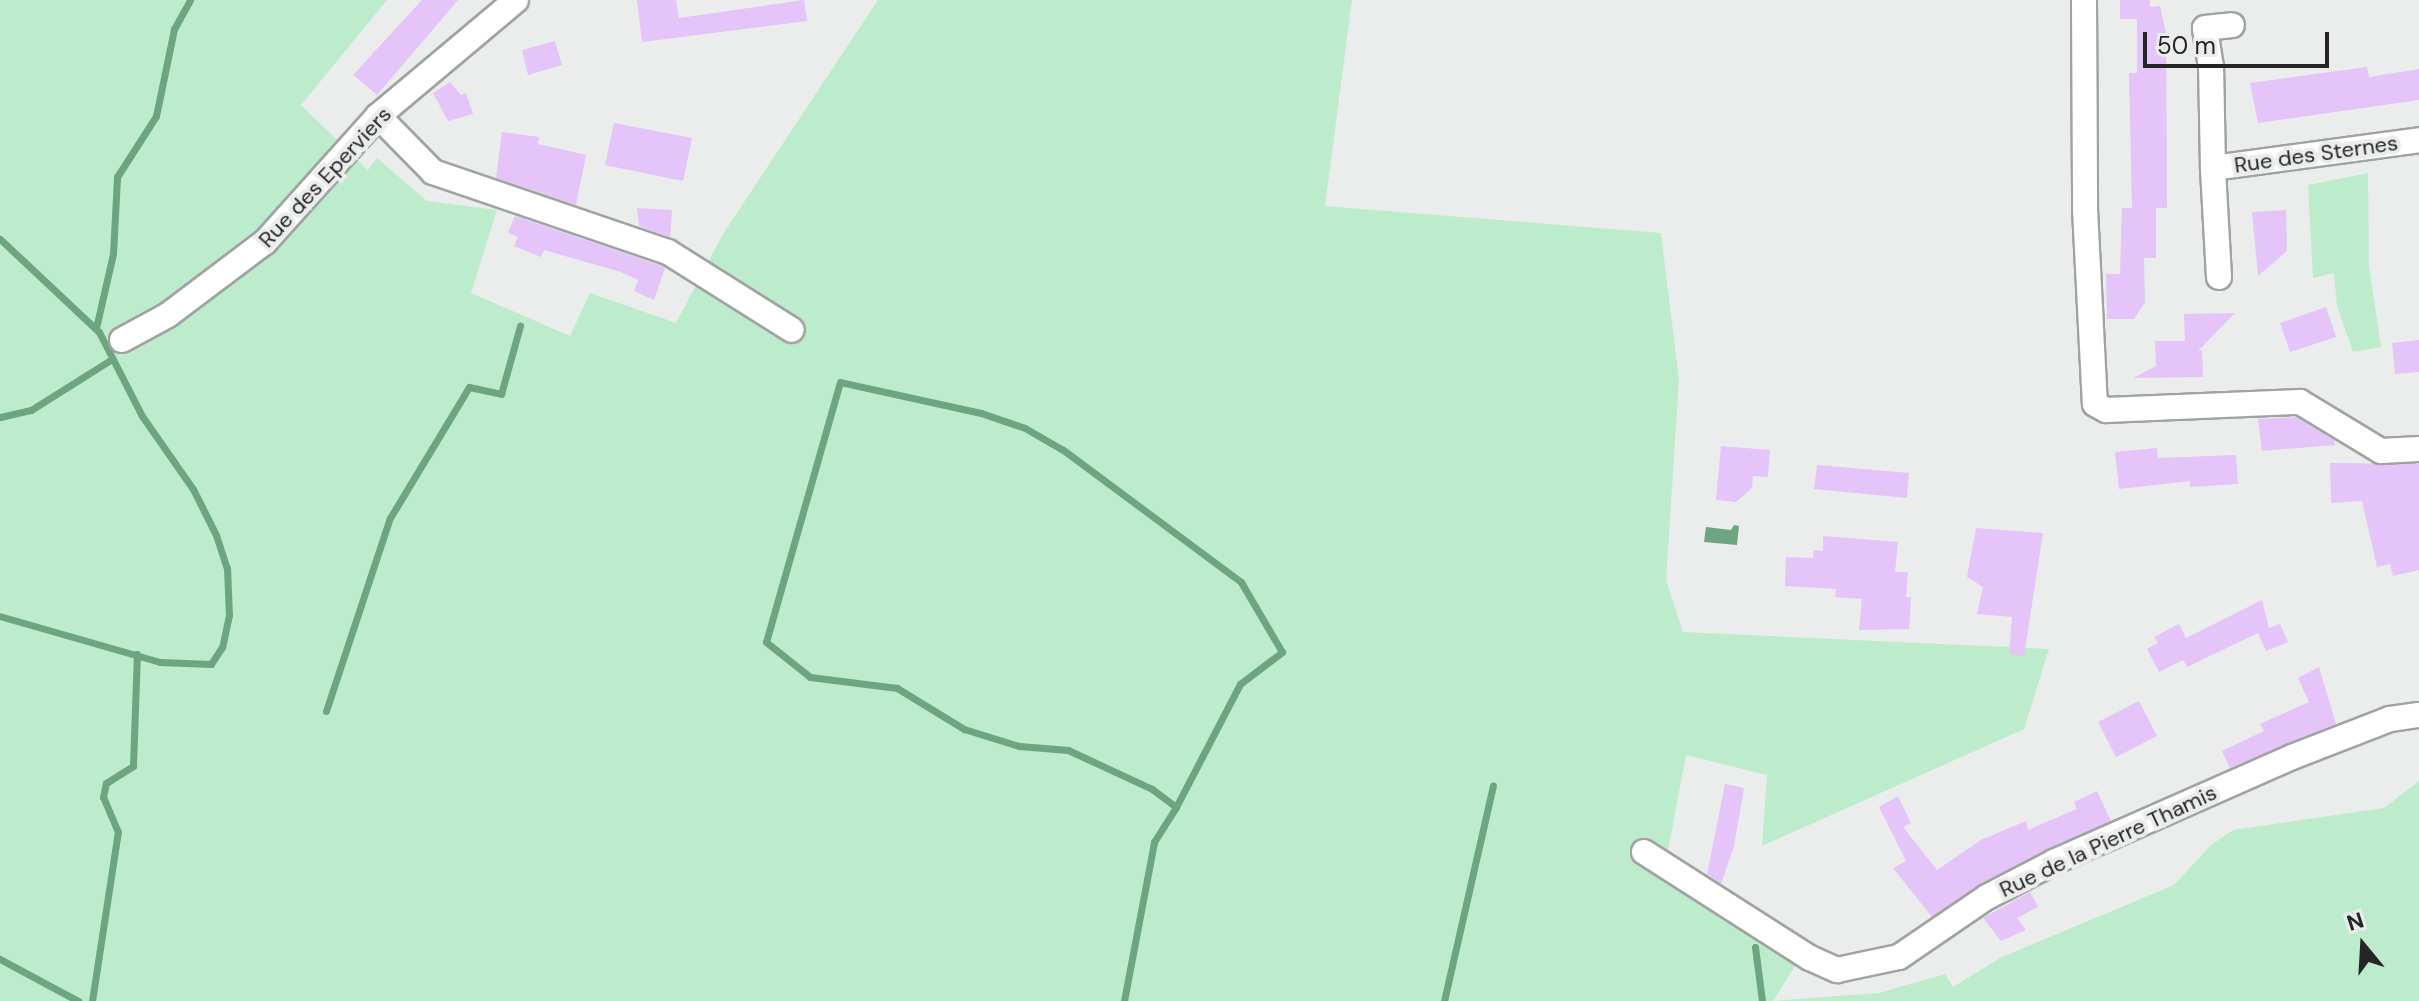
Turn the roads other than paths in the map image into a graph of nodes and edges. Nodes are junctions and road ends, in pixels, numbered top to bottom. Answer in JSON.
{"nodes":[{"id":1,"x":516,"y":0,"type":"edge"},
{"id":2,"x":2084,"y":0,"type":"edge"},
{"id":3,"x":2232,"y":25,"type":"dead end"},
{"id":4,"x":378,"y":116,"type":"junction"},
{"id":5,"x":2419,"y":140,"type":"edge"},
{"id":6,"x":2213,"y":168,"type":"junction"},
{"id":7,"x":2219,"y":277,"type":"dead end"},
{"id":8,"x":792,"y":330,"type":"dead end"},
{"id":9,"x":122,"y":340,"type":"dead end"},
{"id":10,"x":2419,"y":449,"type":"edge"},
{"id":11,"x":2419,"y":715,"type":"edge"},
{"id":12,"x":1644,"y":852,"type":"dead end"}],
"edges":[{"from":1,"to":4,"type":"street","name":"Rue des Eperviers"},
{"from":2,"to":10,"type":"street"},
{"from":3,"to":6,"type":"street","name":"Rue des Sternes"},
{"from":4,"to":8,"type":"street"},
{"from":4,"to":9,"type":"street","name":"Rue des Eperviers"},
{"from":5,"to":6,"type":"street","name":"Rue des Sternes"},
{"from":6,"to":7,"type":"street","name":"Rue des Sternes"},
{"from":11,"to":12,"type":"street","name":"Rue de la Pierre Thamis"}]}
